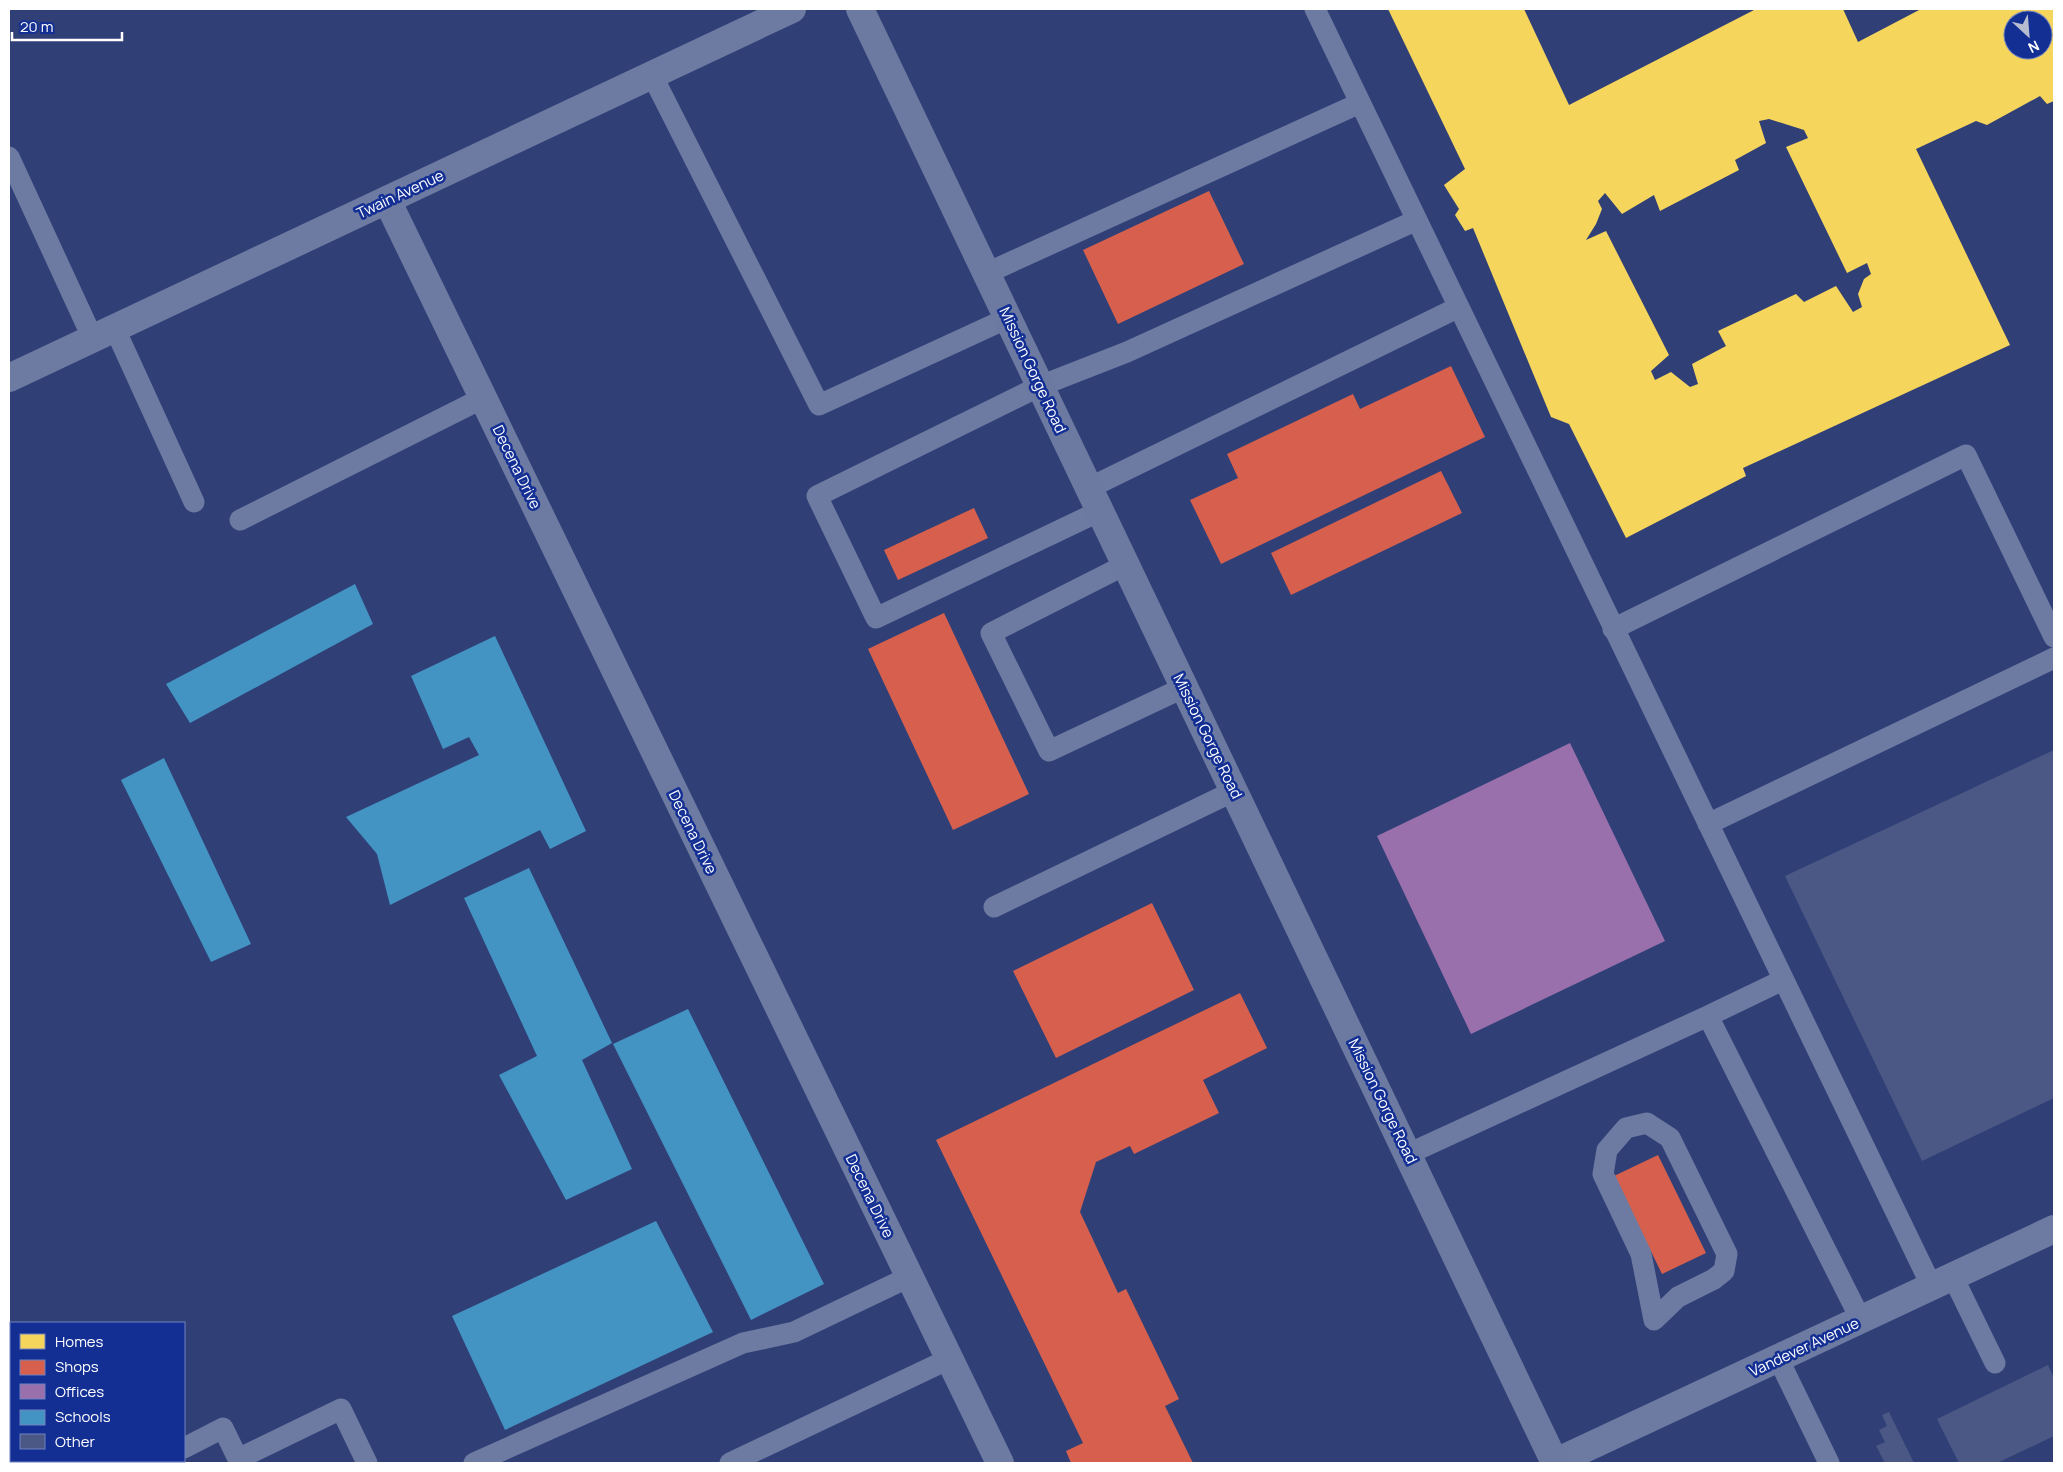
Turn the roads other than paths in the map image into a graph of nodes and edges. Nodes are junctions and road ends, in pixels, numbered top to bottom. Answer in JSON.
{"nodes":[{"id":1,"x":792,"y":9,"type":"edge"},
{"id":2,"x":860,"y":9,"type":"edge"},
{"id":3,"x":1315,"y":9,"type":"edge"},
{"id":4,"x":652,"y":75,"type":"junction"},
{"id":5,"x":1360,"y":102,"type":"junction"},
{"id":6,"x":9,"y":157,"type":"edge"},
{"id":7,"x":387,"y":200,"type":"junction"},
{"id":8,"x":1417,"y":220,"type":"junction"},
{"id":9,"x":987,"y":273,"type":"junction"},
{"id":10,"x":1459,"y":307,"type":"junction"},
{"id":11,"x":1008,"y":318,"type":"junction"},
{"id":12,"x":104,"y":334,"type":"junction"},
{"id":13,"x":9,"y":378,"type":"edge"},
{"id":14,"x":1040,"y":386,"type":"junction"},
{"id":15,"x":483,"y":398,"type":"junction"},
{"id":16,"x":1095,"y":500,"type":"junction"},
{"id":17,"x":194,"y":502,"type":"dead end"},
{"id":18,"x":240,"y":520,"type":"dead end"},
{"id":19,"x":1125,"y":566,"type":"junction"},
{"id":20,"x":1613,"y":629,"type":"junction"},
{"id":21,"x":2054,"y":637,"type":"edge"},
{"id":22,"x":2054,"y":658,"type":"edge"},
{"id":23,"x":1185,"y":687,"type":"junction"},
{"id":24,"x":1234,"y":791,"type":"junction"},
{"id":25,"x":1708,"y":824,"type":"junction"},
{"id":26,"x":994,"y":907,"type":"dead end"},
{"id":27,"x":1783,"y":980,"type":"junction"},
{"id":28,"x":1708,"y":1016,"type":"junction"},
{"id":29,"x":1408,"y":1154,"type":"junction"},
{"id":30,"x":2054,"y":1230,"type":"edge"},
{"id":31,"x":910,"y":1277,"type":"junction"},
{"id":32,"x":1942,"y":1282,"type":"junction"},
{"id":33,"x":1654,"y":1320,"type":"joint"},
{"id":34,"x":1861,"y":1320,"type":"junction"},
{"id":35,"x":1778,"y":1358,"type":"junction"},
{"id":36,"x":949,"y":1359,"type":"junction"},
{"id":37,"x":1995,"y":1363,"type":"dead end"},
{"id":38,"x":185,"y":1448,"type":"edge"},
{"id":39,"x":239,"y":1461,"type":"edge"},
{"id":40,"x":367,"y":1463,"type":"edge"},
{"id":41,"x":474,"y":1463,"type":"edge"},
{"id":42,"x":730,"y":1463,"type":"edge"},
{"id":43,"x":1000,"y":1463,"type":"edge"},
{"id":44,"x":1554,"y":1463,"type":"edge"},
{"id":45,"x":1829,"y":1463,"type":"edge"}],
"edges":[{"from":1,"to":4,"type":"street","name":"Twain Avenue"},
{"from":2,"to":9,"type":"main road","name":"Mission Gorge Road"},
{"from":3,"to":5,"type":"lane"},
{"from":4,"to":7,"type":"street","name":"Twain Avenue"},
{"from":4,"to":11,"type":"lane"},
{"from":5,"to":8,"type":"lane"},
{"from":5,"to":9,"type":"lane"},
{"from":6,"to":12,"type":"lane"},
{"from":7,"to":12,"type":"street","name":"Twain Avenue"},
{"from":7,"to":15,"type":"street","name":"Decena Drive"},
{"from":8,"to":10,"type":"lane"},
{"from":8,"to":14,"type":"lane"},
{"from":9,"to":11,"type":"main road","name":"Mission Gorge Road"},
{"from":10,"to":16,"type":"lane"},
{"from":10,"to":20,"type":"lane"},
{"from":11,"to":14,"type":"main road","name":"Mission Gorge Road"},
{"from":12,"to":13,"type":"street","name":"Twain Avenue"},
{"from":12,"to":17,"type":"lane"},
{"from":14,"to":16,"type":"main road","name":"Mission Gorge Road"},
{"from":14,"to":16,"type":"lane"},
{"from":15,"to":18,"type":"lane"},
{"from":15,"to":31,"type":"street","name":"Decena Drive"},
{"from":16,"to":19,"type":"main road","name":"Mission Gorge Road"},
{"from":19,"to":23,"type":"main road","name":"Mission Gorge Road"},
{"from":19,"to":23,"type":"lane"},
{"from":20,"to":21,"type":"lane"},
{"from":20,"to":25,"type":"lane"},
{"from":22,"to":25,"type":"lane"},
{"from":23,"to":24,"type":"main road","name":"Mission Gorge Road"},
{"from":24,"to":26,"type":"lane"},
{"from":24,"to":29,"type":"main road","name":"Mission Gorge Road"},
{"from":25,"to":27,"type":"lane"},
{"from":27,"to":28,"type":"lane"},
{"from":27,"to":32,"type":"lane"},
{"from":28,"to":29,"type":"lane"},
{"from":28,"to":34,"type":"lane"},
{"from":29,"to":44,"type":"main road","name":"Mission Gorge Road"},
{"from":30,"to":32,"type":"street","name":"Vandever Avenue"},
{"from":31,"to":36,"type":"street","name":"Decena Drive"},
{"from":31,"to":41,"type":"lane"},
{"from":32,"to":34,"type":"street","name":"Vandever Avenue"},
{"from":32,"to":37,"type":"lane"},
{"from":33,"to":33,"type":"lane"},
{"from":34,"to":35,"type":"street","name":"Vandever Avenue"},
{"from":35,"to":44,"type":"street","name":"Vandever Avenue"},
{"from":35,"to":45,"type":"lane"},
{"from":36,"to":42,"type":"lane"},
{"from":36,"to":43,"type":"street","name":"Decena Drive"},
{"from":38,"to":39,"type":"lane"},
{"from":39,"to":40,"type":"lane"}]}
